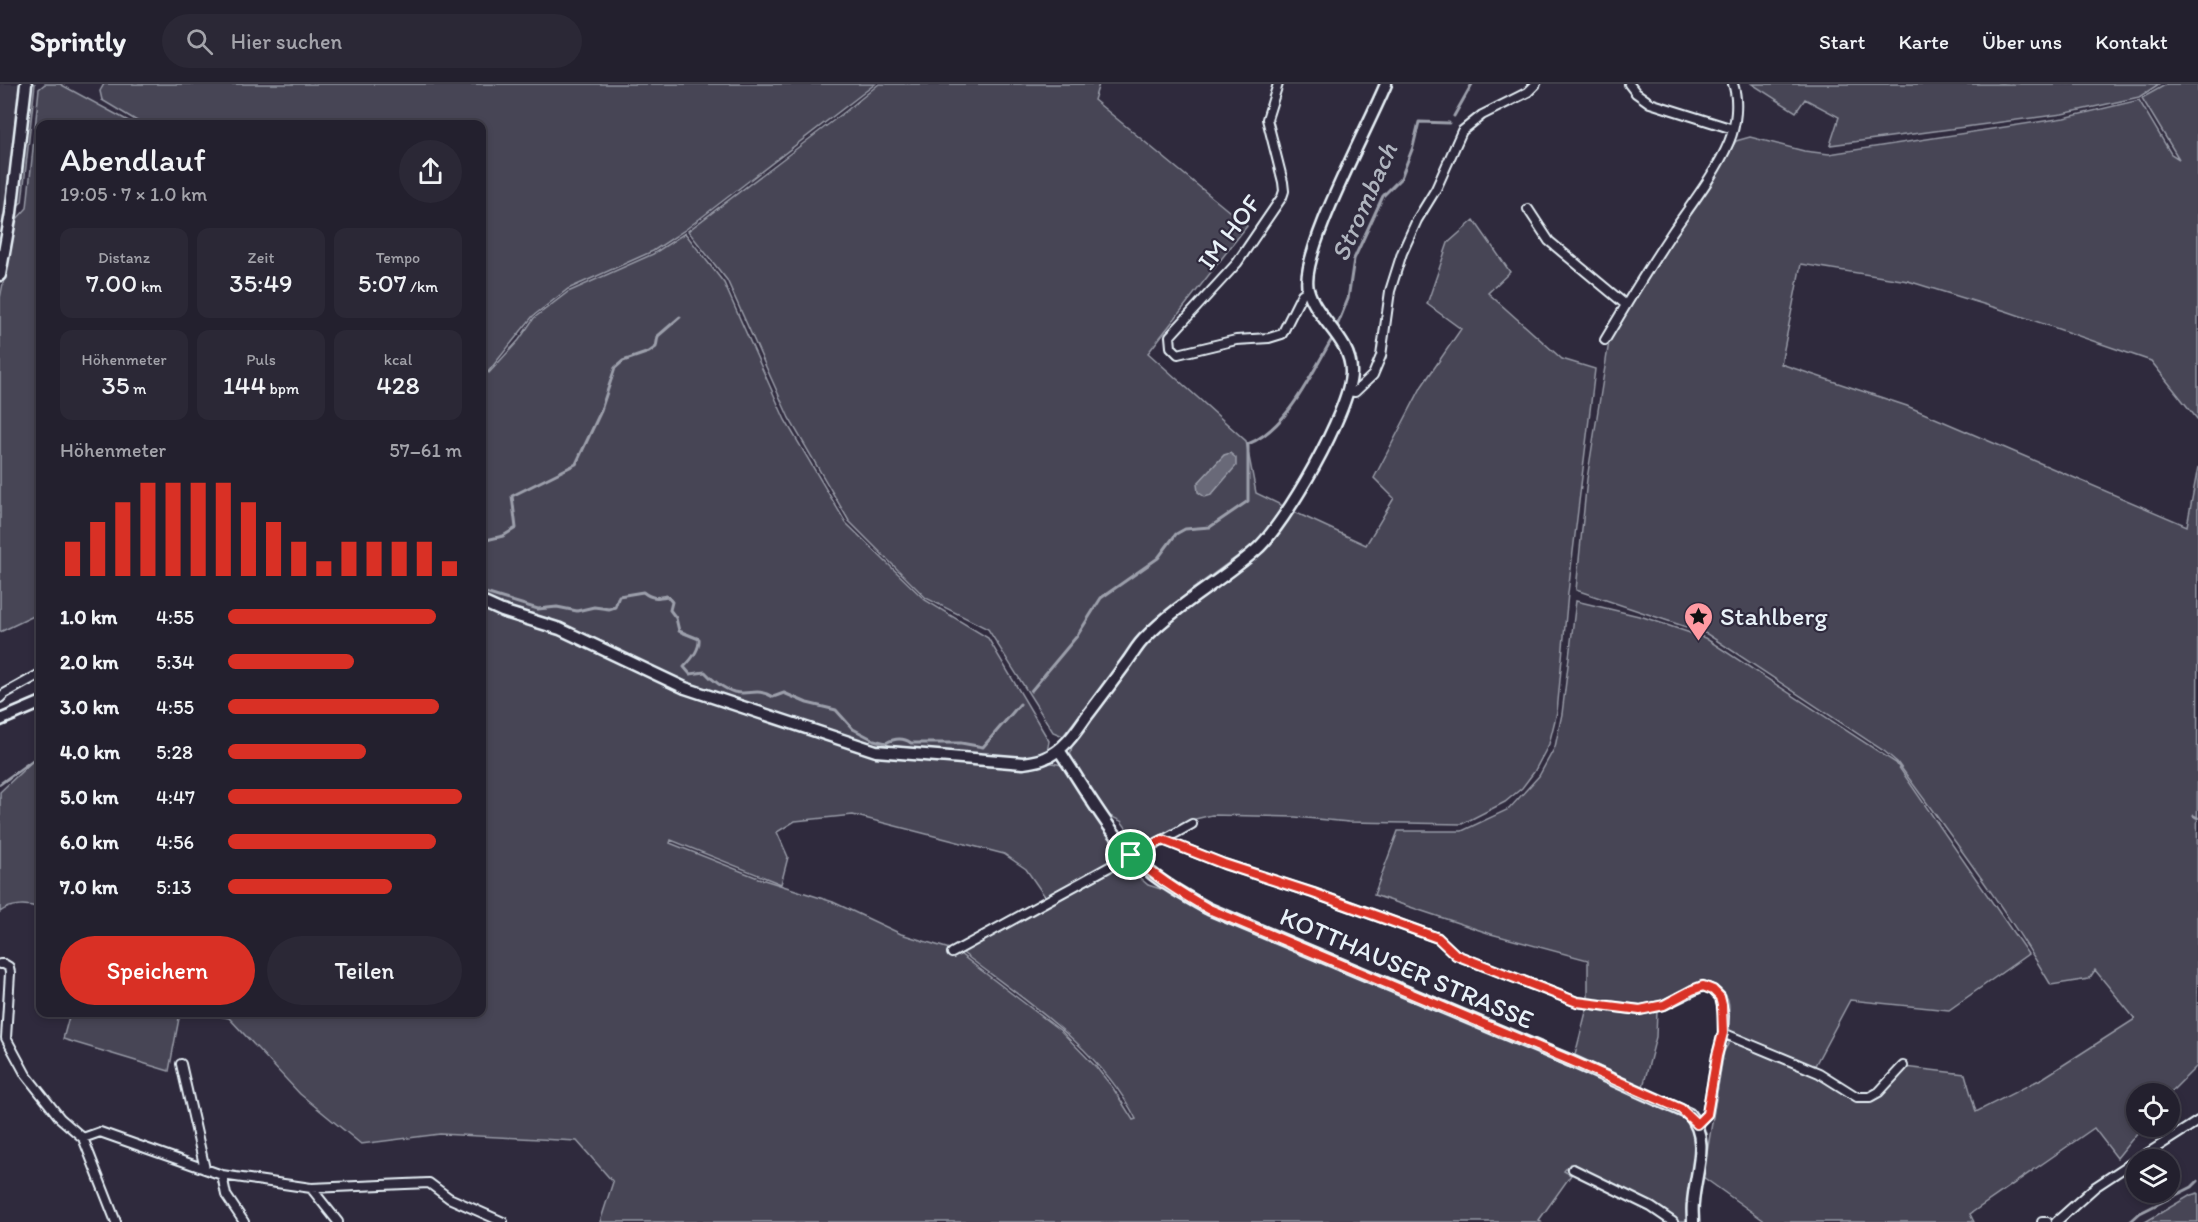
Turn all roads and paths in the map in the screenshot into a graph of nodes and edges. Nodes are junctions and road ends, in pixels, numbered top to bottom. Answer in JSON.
{"nodes":[{"id":1,"x":26,"y":84,"type":"edge"},
{"id":2,"x":1278,"y":84,"type":"edge"},
{"id":3,"x":1386,"y":84,"type":"edge"},
{"id":4,"x":1536,"y":84,"type":"edge"},
{"id":5,"x":1629,"y":84,"type":"edge"},
{"id":6,"x":1733,"y":84,"type":"edge"},
{"id":7,"x":1733,"y":129,"type":"junction"},
{"id":8,"x":1528,"y":209,"type":"dead end"},
{"id":9,"x":2,"y":253,"type":"edge"},
{"id":10,"x":0,"y":275,"type":"edge"},
{"id":11,"x":1308,"y":290,"type":"junction"},
{"id":12,"x":1626,"y":305,"type":"junction"},
{"id":13,"x":1605,"y":340,"type":"dead end"},
{"id":14,"x":1348,"y":391,"type":"junction"},
{"id":15,"x":486,"y":604,"type":"edge"},
{"id":16,"x":36,"y":676,"type":"edge"},
{"id":17,"x":0,"y":698,"type":"edge"},
{"id":18,"x":36,"y":705,"type":"edge"},
{"id":19,"x":0,"y":720,"type":"edge"},
{"id":20,"x":1059,"y":750,"type":"junction"},
{"id":21,"x":1192,"y":824,"type":"dead end"},
{"id":22,"x":1163,"y":840,"type":"junction"},
{"id":23,"x":1131,"y":855,"type":"junction"},
{"id":24,"x":952,"y":953,"type":"dead end"},
{"id":25,"x":0,"y":964,"type":"edge"},
{"id":26,"x":1723,"y":1033,"type":"junction"},
{"id":27,"x":181,"y":1064,"type":"dead end"},
{"id":28,"x":1903,"y":1066,"type":"dead end"},
{"id":29,"x":2198,"y":1121,"type":"edge"},
{"id":30,"x":1697,"y":1124,"type":"junction"},
{"id":31,"x":83,"y":1138,"type":"junction"},
{"id":32,"x":2154,"y":1149,"type":"edge"},
{"id":33,"x":2126,"y":1167,"type":"edge"},
{"id":34,"x":205,"y":1169,"type":"junction"},
{"id":35,"x":1573,"y":1169,"type":"dead end"},
{"id":36,"x":222,"y":1175,"type":"junction"},
{"id":37,"x":311,"y":1188,"type":"junction"},
{"id":38,"x":116,"y":1222,"type":"edge"},
{"id":39,"x":244,"y":1222,"type":"edge"},
{"id":40,"x":338,"y":1222,"type":"edge"},
{"id":41,"x":503,"y":1222,"type":"edge"},
{"id":42,"x":1673,"y":1222,"type":"edge"},
{"id":43,"x":1694,"y":1222,"type":"edge"},
{"id":44,"x":2042,"y":1222,"type":"edge"},
{"id":45,"x":2047,"y":1222,"type":"edge"},
{"id":46,"x":2056,"y":1222,"type":"edge"}],
"edges":[{"from":1,"to":9,"type":"street"},
{"from":2,"to":11,"type":"street","name":"IM HOF"},
{"from":3,"to":11,"type":"street"},
{"from":4,"to":14,"type":"street"},
{"from":5,"to":7,"type":"street"},
{"from":6,"to":7,"type":"street"},
{"from":7,"to":12,"type":"street"},
{"from":8,"to":12,"type":"street"},
{"from":9,"to":10,"type":"street"},
{"from":11,"to":14,"type":"street"},
{"from":12,"to":13,"type":"street"},
{"from":14,"to":20,"type":"street"},
{"from":15,"to":20,"type":"street"},
{"from":16,"to":17,"type":"street"},
{"from":18,"to":19,"type":"street"},
{"from":20,"to":23,"type":"street","name":"KOTTHAUSER STRASSE"},
{"from":21,"to":22,"type":"street"},
{"from":22,"to":23,"type":"street"},
{"from":22,"to":26,"type":"street"},
{"from":23,"to":24,"type":"street"},
{"from":23,"to":30,"type":"street","name":"KOTTHAUSER STRASSE"},
{"from":25,"to":31,"type":"street"},
{"from":26,"to":28,"type":"street"},
{"from":26,"to":30,"type":"street"},
{"from":27,"to":34,"type":"street"},
{"from":29,"to":32,"type":"street"},
{"from":30,"to":43,"type":"street"},
{"from":31,"to":34,"type":"street"},
{"from":31,"to":38,"type":"street"},
{"from":33,"to":46,"type":"street"},
{"from":34,"to":36,"type":"street"},
{"from":35,"to":42,"type":"street"},
{"from":36,"to":37,"type":"street"},
{"from":36,"to":39,"type":"street"},
{"from":37,"to":40,"type":"street"},
{"from":37,"to":41,"type":"street"},
{"from":44,"to":45,"type":"street"}]}
